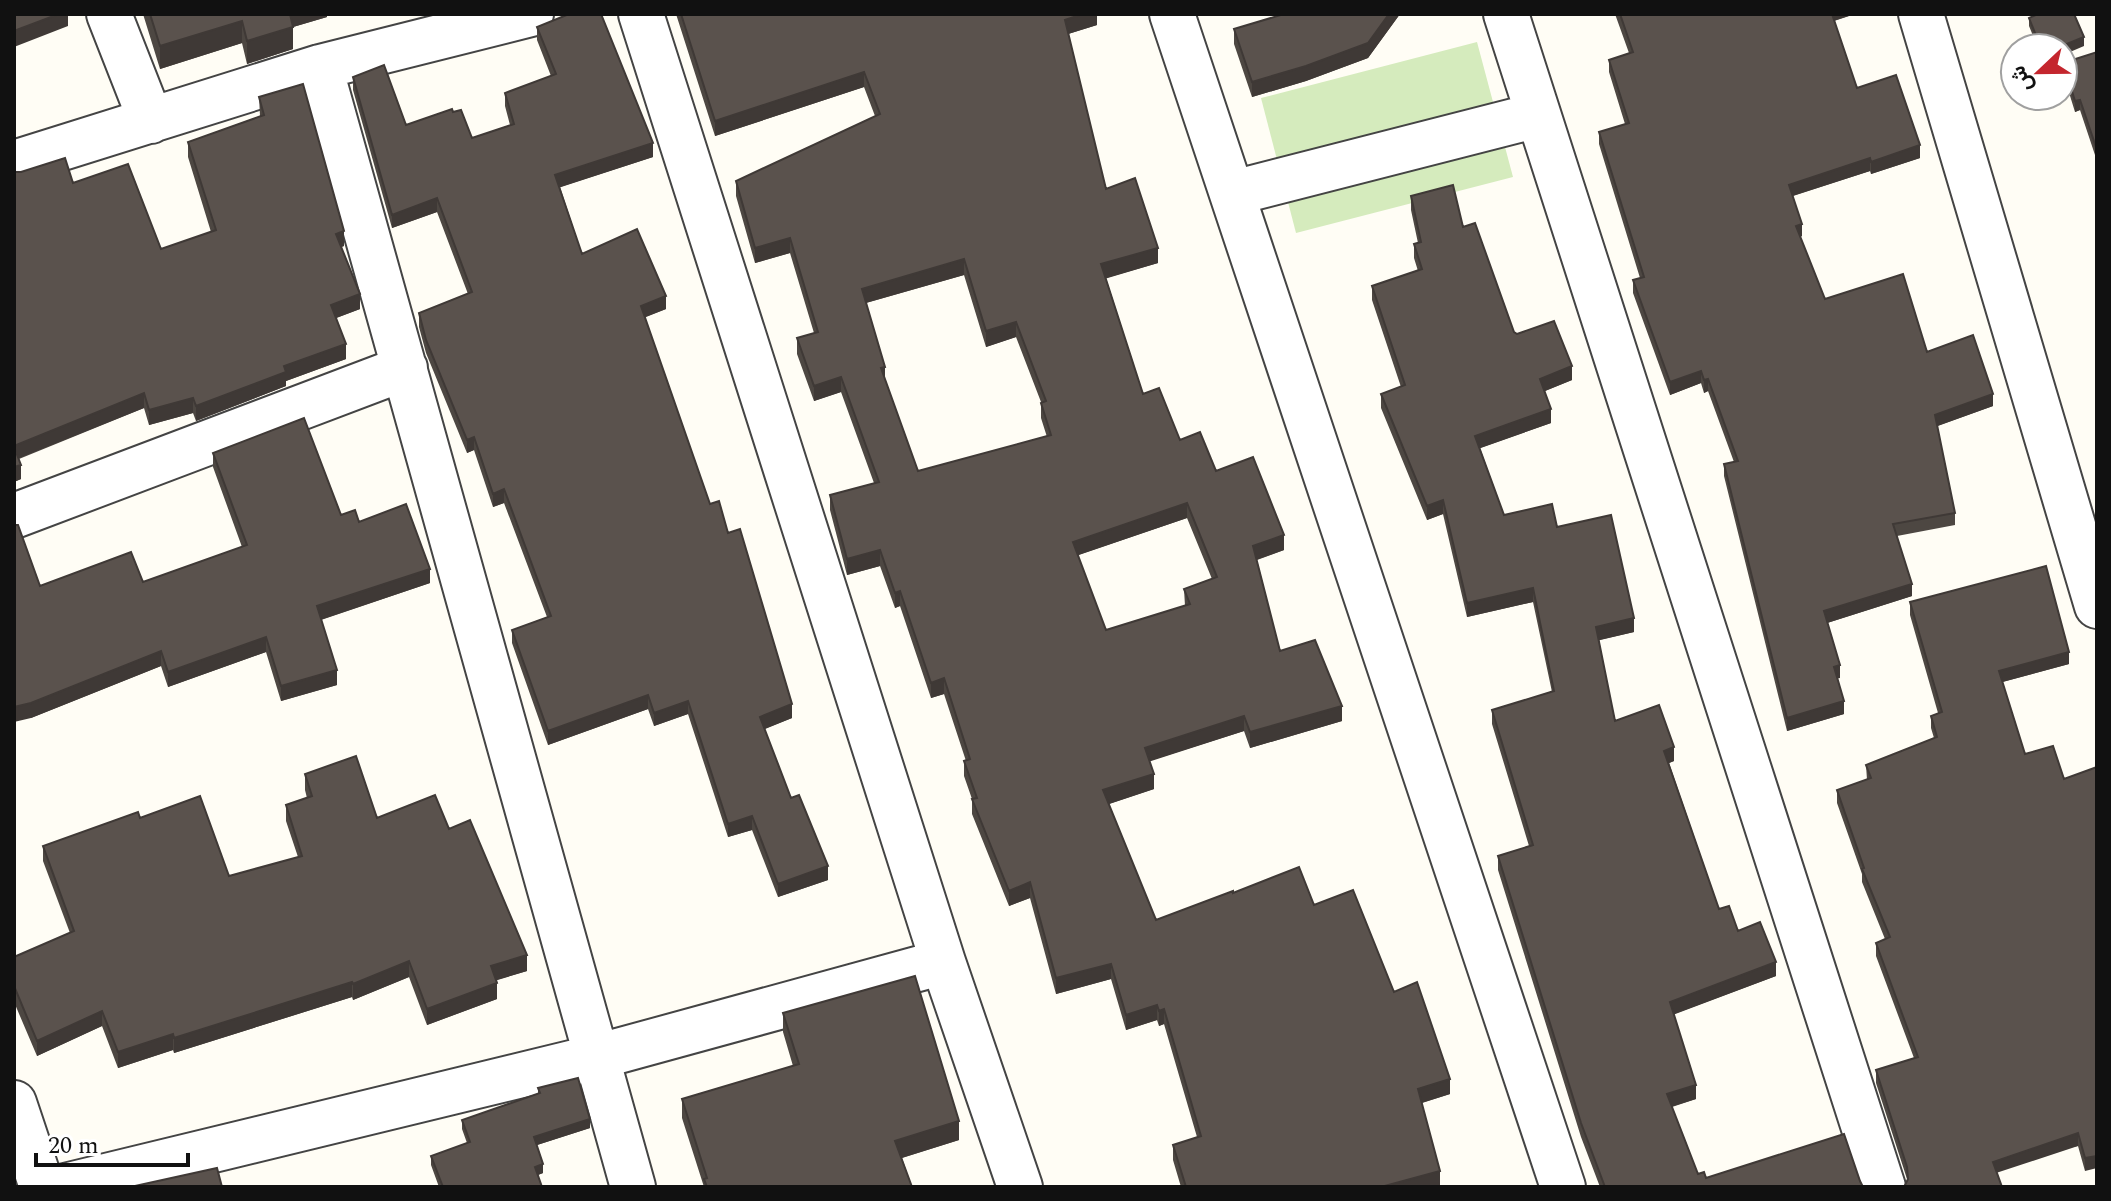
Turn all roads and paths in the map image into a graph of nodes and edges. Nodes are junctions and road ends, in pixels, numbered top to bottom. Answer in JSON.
{"nodes":[{"id":1,"x":109,"y":14,"type":"edge"},
{"id":2,"x":531,"y":14,"type":"edge"},
{"id":3,"x":641,"y":14,"type":"edge"},
{"id":4,"x":1172,"y":14,"type":"edge"},
{"id":5,"x":1506,"y":14,"type":"edge"},
{"id":6,"x":1921,"y":14,"type":"edge"},
{"id":7,"x":320,"y":67,"type":"junction"},
{"id":8,"x":1538,"y":115,"type":"junction"},
{"id":9,"x":151,"y":121,"type":"junction"},
{"id":10,"x":14,"y":163,"type":"edge"},
{"id":11,"x":1233,"y":193,"type":"junction"},
{"id":12,"x":405,"y":368,"type":"junction"},
{"id":13,"x":14,"y":516,"type":"edge"},
{"id":14,"x":2097,"y":606,"type":"edge"},
{"id":15,"x":943,"y":962,"type":"junction"},
{"id":16,"x":596,"y":1057,"type":"junction"},
{"id":17,"x":14,"y":1103,"type":"edge"},
{"id":18,"x":42,"y":1187,"type":"edge"},
{"id":19,"x":61,"y":1187,"type":"edge"},
{"id":20,"x":633,"y":1187,"type":"edge"},
{"id":21,"x":1020,"y":1187,"type":"edge"},
{"id":22,"x":1563,"y":1187,"type":"edge"},
{"id":23,"x":1883,"y":1187,"type":"edge"}],
"edges":[{"from":1,"to":9,"type":"street"},
{"from":2,"to":7,"type":"street"},
{"from":3,"to":15,"type":"street"},
{"from":4,"to":11,"type":"street"},
{"from":5,"to":8,"type":"street"},
{"from":6,"to":14,"type":"street"},
{"from":7,"to":9,"type":"street"},
{"from":7,"to":12,"type":"street"},
{"from":8,"to":11,"type":"street"},
{"from":8,"to":23,"type":"street"},
{"from":9,"to":10,"type":"street"},
{"from":11,"to":22,"type":"street"},
{"from":12,"to":13,"type":"street"},
{"from":12,"to":16,"type":"street"},
{"from":15,"to":16,"type":"street"},
{"from":15,"to":21,"type":"street"},
{"from":16,"to":19,"type":"street"},
{"from":16,"to":20,"type":"street"},
{"from":17,"to":18,"type":"street"}]}
